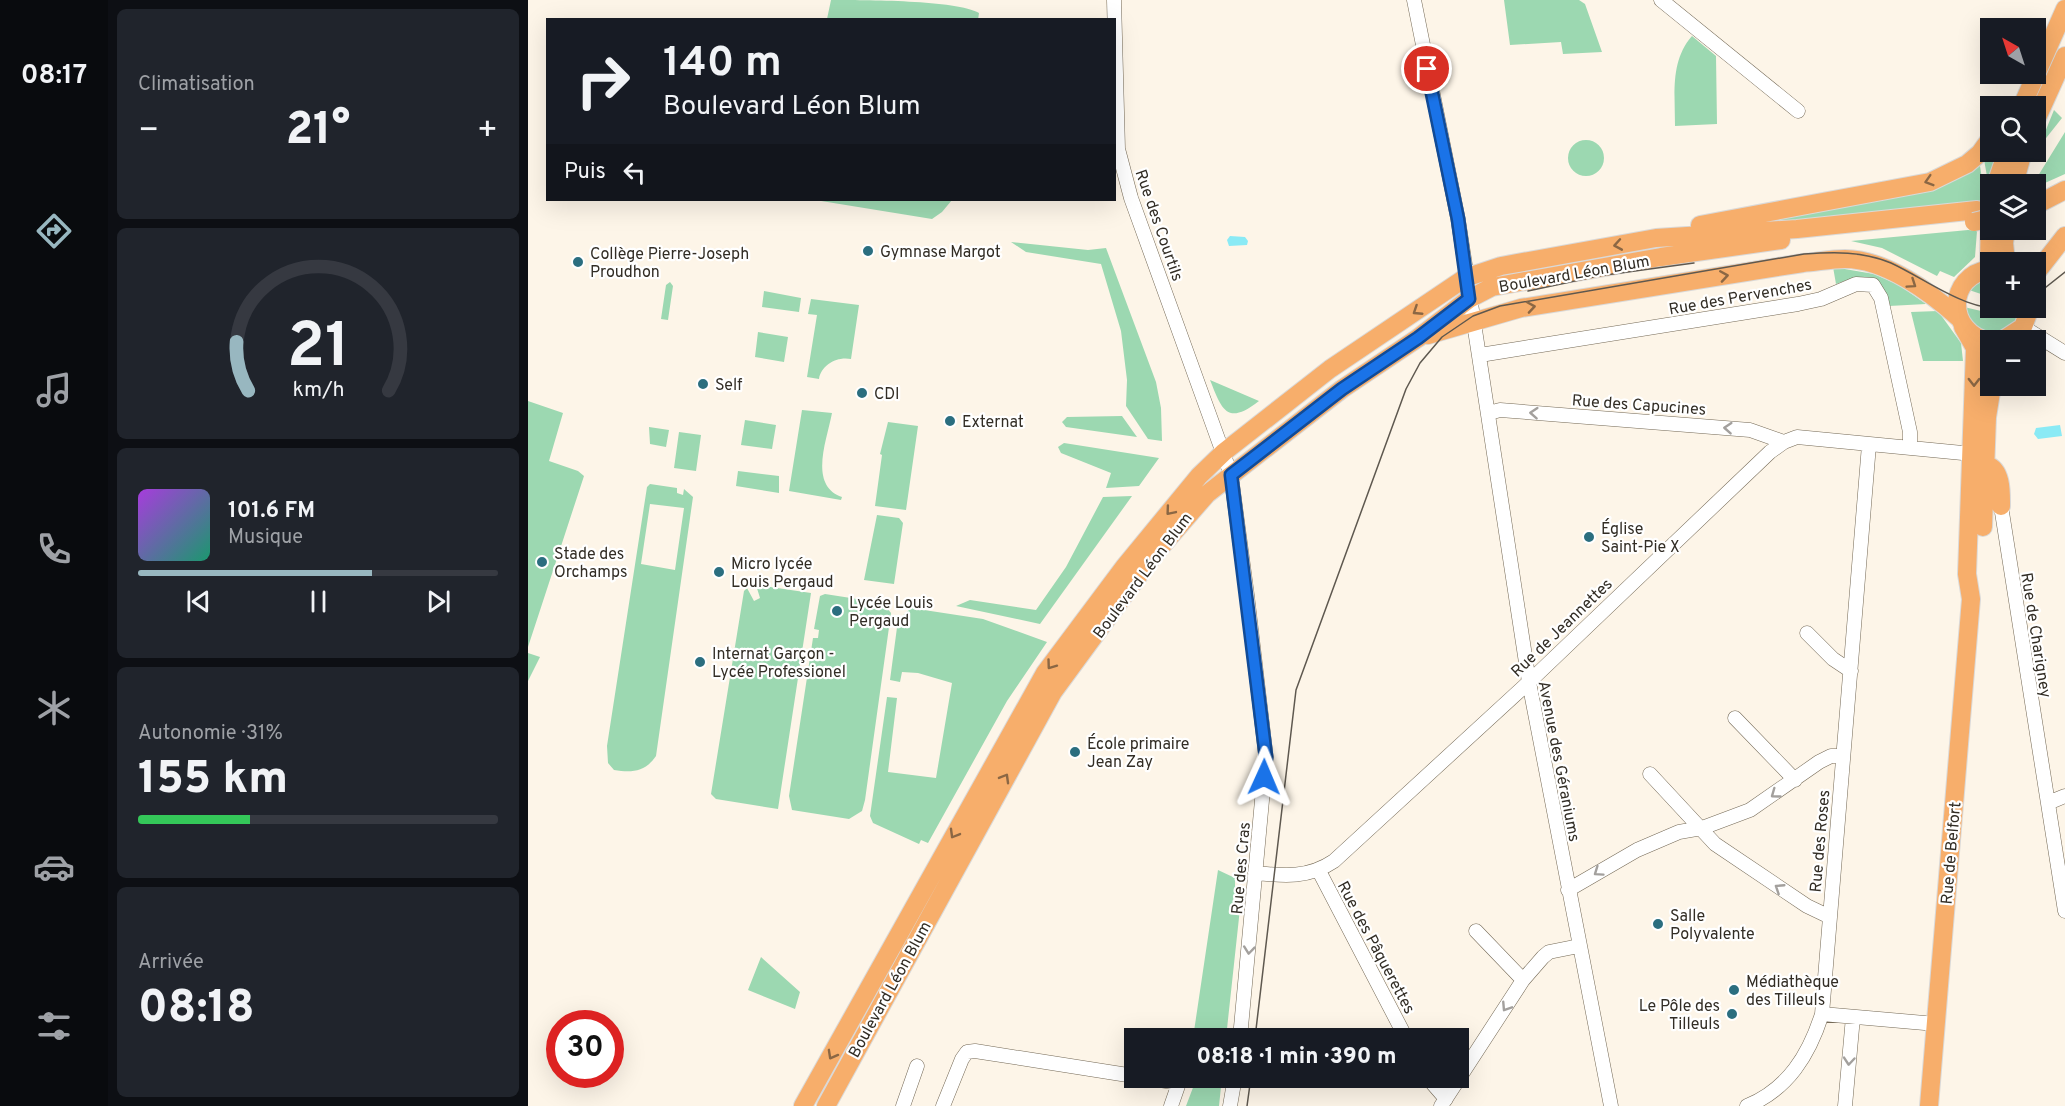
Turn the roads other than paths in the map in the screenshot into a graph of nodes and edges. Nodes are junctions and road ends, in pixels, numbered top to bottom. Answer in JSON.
{"nodes":[{"id":1,"x":1114,"y":0,"type":"edge"},
{"id":2,"x":1414,"y":0,"type":"edge"},
{"id":3,"x":1661,"y":0,"type":"edge"},
{"id":4,"x":2063,"y":13,"type":"edge"},
{"id":5,"x":1115,"y":18,"type":"edge"},
{"id":6,"x":2046,"y":41,"type":"edge"},
{"id":7,"x":2065,"y":56,"type":"edge"},
{"id":8,"x":1116,"y":63,"type":"edge"},
{"id":9,"x":2026,"y":96,"type":"edge"},
{"id":10,"x":2046,"y":98,"type":"edge"},
{"id":11,"x":1798,"y":111,"type":"dead end"},
{"id":12,"x":1980,"y":153,"type":"edge"},
{"id":13,"x":2065,"y":180,"type":"edge"},
{"id":14,"x":2046,"y":189,"type":"edge"},
{"id":15,"x":2065,"y":190,"type":"edge"},
{"id":16,"x":2046,"y":200,"type":"edge"},
{"id":17,"x":1980,"y":212,"type":"edge"},
{"id":18,"x":1980,"y":213,"type":"edge"},
{"id":19,"x":2065,"y":236,"type":"edge"},
{"id":20,"x":1656,"y":238,"type":"junction"},
{"id":21,"x":2046,"y":260,"type":"edge"},
{"id":22,"x":1980,"y":273,"type":"edge"},
{"id":23,"x":1466,"y":278,"type":"junction"},
{"id":24,"x":1469,"y":299,"type":"junction"},
{"id":25,"x":2026,"y":318,"type":"edge"},
{"id":26,"x":1474,"y":321,"type":"junction"},
{"id":27,"x":1961,"y":322,"type":"junction"},
{"id":28,"x":2023,"y":327,"type":"junction"},
{"id":29,"x":2018,"y":330,"type":"edge"},
{"id":30,"x":1418,"y":338,"type":"junction"},
{"id":31,"x":1980,"y":338,"type":"edge"},
{"id":32,"x":2065,"y":353,"type":"edge"},
{"id":33,"x":1480,"y":355,"type":"junction"},
{"id":34,"x":1990,"y":396,"type":"edge"},
{"id":35,"x":1489,"y":413,"type":"junction"},
{"id":36,"x":1784,"y":442,"type":"junction"},
{"id":37,"x":1869,"y":445,"type":"junction"},
{"id":38,"x":1910,"y":447,"type":"junction"},
{"id":39,"x":1980,"y":460,"type":"junction"},
{"id":40,"x":1228,"y":464,"type":"junction"},
{"id":41,"x":1993,"y":506,"type":"junction"},
{"id":42,"x":1971,"y":599,"type":"junction"},
{"id":43,"x":1807,"y":633,"type":"dead end"},
{"id":44,"x":1851,"y":671,"type":"junction"},
{"id":45,"x":1529,"y":682,"type":"junction"},
{"id":46,"x":1735,"y":718,"type":"dead end"},
{"id":47,"x":1843,"y":756,"type":"junction"},
{"id":48,"x":1650,"y":774,"type":"dead end"},
{"id":49,"x":1795,"y":780,"type":"junction"},
{"id":50,"x":2065,"y":796,"type":"edge"},
{"id":51,"x":2048,"y":803,"type":"junction"},
{"id":52,"x":1702,"y":828,"type":"junction"},
{"id":53,"x":1319,"y":871,"type":"junction"},
{"id":54,"x":1255,"y":873,"type":"junction"},
{"id":55,"x":1568,"y":890,"type":"junction"},
{"id":56,"x":2065,"y":911,"type":"edge"},
{"id":57,"x":1830,"y":917,"type":"junction"},
{"id":58,"x":1476,"y":931,"type":"dead end"},
{"id":59,"x":1579,"y":946,"type":"junction"},
{"id":60,"x":1523,"y":980,"type":"junction"},
{"id":61,"x":1822,"y":1014,"type":"junction"},
{"id":62,"x":1853,"y":1017,"type":"junction"},
{"id":63,"x":1936,"y":1024,"type":"junction"},
{"id":64,"x":1241,"y":1028,"type":"edge"},
{"id":65,"x":1401,"y":1028,"type":"edge"},
{"id":66,"x":917,"y":1066,"type":"dead end"},
{"id":67,"x":1124,"y":1074,"type":"edge"},
{"id":68,"x":1177,"y":1088,"type":"edge"},
{"id":69,"x":1233,"y":1088,"type":"edge"},
{"id":70,"x":1434,"y":1088,"type":"edge"},
{"id":71,"x":1443,"y":1102,"type":"edge"},
{"id":72,"x":804,"y":1106,"type":"edge"},
{"id":73,"x":826,"y":1106,"type":"edge"},
{"id":74,"x":903,"y":1106,"type":"edge"},
{"id":75,"x":943,"y":1106,"type":"edge"},
{"id":76,"x":1171,"y":1106,"type":"edge"},
{"id":77,"x":1230,"y":1106,"type":"edge"},
{"id":78,"x":1611,"y":1106,"type":"edge"},
{"id":79,"x":1747,"y":1106,"type":"edge"},
{"id":80,"x":1845,"y":1106,"type":"edge"},
{"id":81,"x":1929,"y":1106,"type":"edge"}],
"edges":[{"from":1,"to":5,"type":"street","name":"Rue des Courtils"},
{"from":2,"to":23,"type":"street","name":"Avenue des Géraniums"},
{"from":3,"to":11,"type":"street"},
{"from":4,"to":6,"type":"main road"},
{"from":4,"to":9,"type":"main road"},
{"from":7,"to":10,"type":"main road"},
{"from":8,"to":40,"type":"street","name":"Rue des Courtils"},
{"from":12,"to":20,"type":"main road","one_way":true},
{"from":13,"to":14,"type":"main road"},
{"from":15,"to":16,"type":"main road"},
{"from":17,"to":20,"type":"main road","name":"Boulevard Léon Blum"},
{"from":18,"to":24,"type":"main road","name":"Boulevard Léon Blum"},
{"from":19,"to":21,"type":"main road"},
{"from":20,"to":23,"type":"main road","name":"Boulevard Léon Blum","one_way":true},
{"from":22,"to":27,"type":"main road"},
{"from":23,"to":24,"type":"street","name":"Avenue des Géraniums"},
{"from":23,"to":40,"type":"main road","name":"Boulevard Léon Blum","one_way":true},
{"from":24,"to":26,"type":"street","name":"Avenue des Géraniums"},
{"from":24,"to":30,"type":"main road","name":"Boulevard Léon Blum"},
{"from":25,"to":28,"type":"main road"},
{"from":26,"to":27,"type":"main road","one_way":true},
{"from":26,"to":30,"type":"main road"},
{"from":26,"to":33,"type":"street","name":"Avenue des Géraniums"},
{"from":27,"to":31,"type":"main road"},
{"from":27,"to":39,"type":"main road","name":"Rue de Belfort","one_way":true},
{"from":28,"to":29,"type":"main road"},
{"from":28,"to":32,"type":"street"},
{"from":30,"to":40,"type":"main road","name":"Boulevard Léon Blum"},
{"from":33,"to":35,"type":"street","name":"Avenue des Géraniums"},
{"from":33,"to":38,"type":"street","name":"Rue des Pervenches"},
{"from":34,"to":39,"type":"main road","name":"Rue de Belfort"},
{"from":36,"to":35,"type":"street","name":"Rue des Capucines","one_way":true},
{"from":35,"to":45,"type":"street","name":"Avenue des Géraniums"},
{"from":36,"to":37,"type":"street"},
{"from":36,"to":45,"type":"street","name":"Rue de Jeannettes"},
{"from":37,"to":38,"type":"street"},
{"from":37,"to":44,"type":"street","name":"Rue des Roses"},
{"from":38,"to":39,"type":"street"},
{"from":39,"to":41,"type":"main road","name":"Rue de Belfort"},
{"from":39,"to":42,"type":"main road","name":"Rue de Belfort"},
{"from":40,"to":54,"type":"street","name":"Rue des Cras"},
{"from":40,"to":72,"type":"main road","name":"Boulevard Léon Blum","one_way":true},
{"from":73,"to":40,"type":"main road","name":"Boulevard Léon Blum","one_way":true},
{"from":41,"to":42,"type":"main road","name":"Rue de Belfort"},
{"from":41,"to":51,"type":"street","name":"Rue de Charigney"},
{"from":42,"to":63,"type":"main road","name":"Rue de Belfort"},
{"from":43,"to":44,"type":"street"},
{"from":44,"to":47,"type":"street","name":"Rue des Roses"},
{"from":45,"to":53,"type":"street","name":"Rue de Jeannettes"},
{"from":45,"to":55,"type":"street","name":"Avenue des Géraniums"},
{"from":46,"to":49,"type":"street"},
{"from":47,"to":49,"type":"street"},
{"from":47,"to":57,"type":"street","name":"Rue des Roses"},
{"from":48,"to":52,"type":"street"},
{"from":49,"to":52,"type":"street","one_way":true},
{"from":50,"to":51,"type":"street"},
{"from":51,"to":56,"type":"street","name":"Rue de Charigney"},
{"from":52,"to":55,"type":"street","one_way":true},
{"from":57,"to":52,"type":"street","one_way":true},
{"from":53,"to":54,"type":"street"},
{"from":53,"to":65,"type":"street","name":"Rue des Pâquerettes"},
{"from":54,"to":64,"type":"street","name":"Rue des Cras","one_way":true},
{"from":55,"to":59,"type":"street","name":"Avenue des Géraniums"},
{"from":57,"to":61,"type":"street","name":"Rue des Roses"},
{"from":58,"to":60,"type":"street"},
{"from":59,"to":60,"type":"street"},
{"from":59,"to":78,"type":"street","name":"Avenue des Géraniums"},
{"from":60,"to":71,"type":"street","one_way":true},
{"from":61,"to":62,"type":"street"},
{"from":61,"to":79,"type":"street","name":"Rue des Roses"},
{"from":62,"to":63,"type":"street"},
{"from":62,"to":80,"type":"street","one_way":true},
{"from":63,"to":81,"type":"main road","name":"Rue de Belfort"},
{"from":66,"to":74,"type":"street"},
{"from":67,"to":75,"type":"street"},
{"from":68,"to":76,"type":"street"},
{"from":69,"to":77,"type":"street"},
{"from":70,"to":71,"type":"street"}]}
